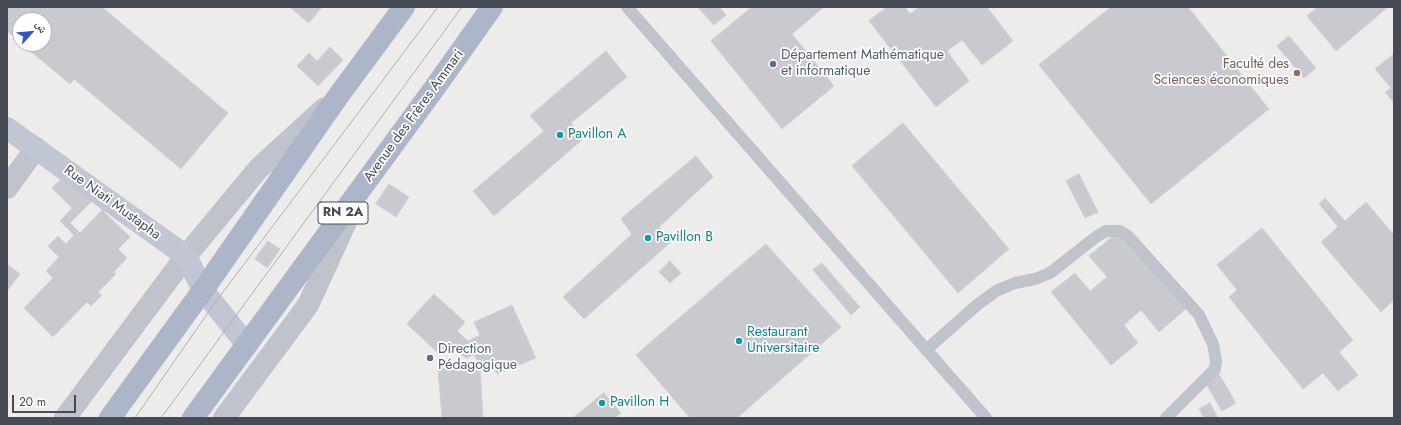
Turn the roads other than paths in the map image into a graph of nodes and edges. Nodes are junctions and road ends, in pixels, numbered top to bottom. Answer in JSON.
{"nodes":[{"id":1,"x":404,"y":7,"type":"edge"},
{"id":2,"x":492,"y":7,"type":"edge"},
{"id":3,"x":627,"y":7,"type":"edge"},
{"id":4,"x":339,"y":95,"type":"junction"},
{"id":5,"x":7,"y":128,"type":"edge"},
{"id":6,"x":36,"y":148,"type":"junction"},
{"id":7,"x":363,"y":186,"type":"junction"},
{"id":8,"x":7,"y":188,"type":"edge"},
{"id":9,"x":186,"y":256,"type":"junction"},
{"id":10,"x":203,"y":290,"type":"junction"},
{"id":11,"x":247,"y":345,"type":"junction"},
{"id":12,"x":926,"y":350,"type":"junction"},
{"id":13,"x":65,"y":418,"type":"edge"},
{"id":14,"x":110,"y":418,"type":"edge"},
{"id":15,"x":193,"y":418,"type":"edge"},
{"id":16,"x":224,"y":418,"type":"edge"},
{"id":17,"x":986,"y":418,"type":"edge"},
{"id":18,"x":1166,"y":418,"type":"edge"}],
"edges":[{"from":1,"to":4,"type":"main road"},
{"from":2,"to":7,"type":"main road","name":"Avenue des Frères Ammari","number":"RN 2A"},
{"from":3,"to":12,"type":"lane"},
{"from":4,"to":9,"type":"street"},
{"from":4,"to":10,"type":"main road"},
{"from":5,"to":6,"type":"main road","name":"Rue Niati Mustapha"},
{"from":6,"to":8,"type":"street"},
{"from":6,"to":9,"type":"main road","name":"Rue Niati Mustapha"},
{"from":7,"to":11,"type":"main road","name":"Avenue des Frères Ammari","number":"RN 2A"},
{"from":7,"to":16,"type":"street"},
{"from":9,"to":10,"type":"main road","name":"Rue Niati Mustapha"},
{"from":9,"to":13,"type":"street"},
{"from":10,"to":11,"type":"main road","name":"Rue Niati Mustapha"},
{"from":10,"to":14,"type":"main road"},
{"from":11,"to":15,"type":"main road","name":"Avenue des Frères Ammari","number":"RN 2A"},
{"from":12,"to":17,"type":"lane"},
{"from":12,"to":18,"type":"lane"}]}
